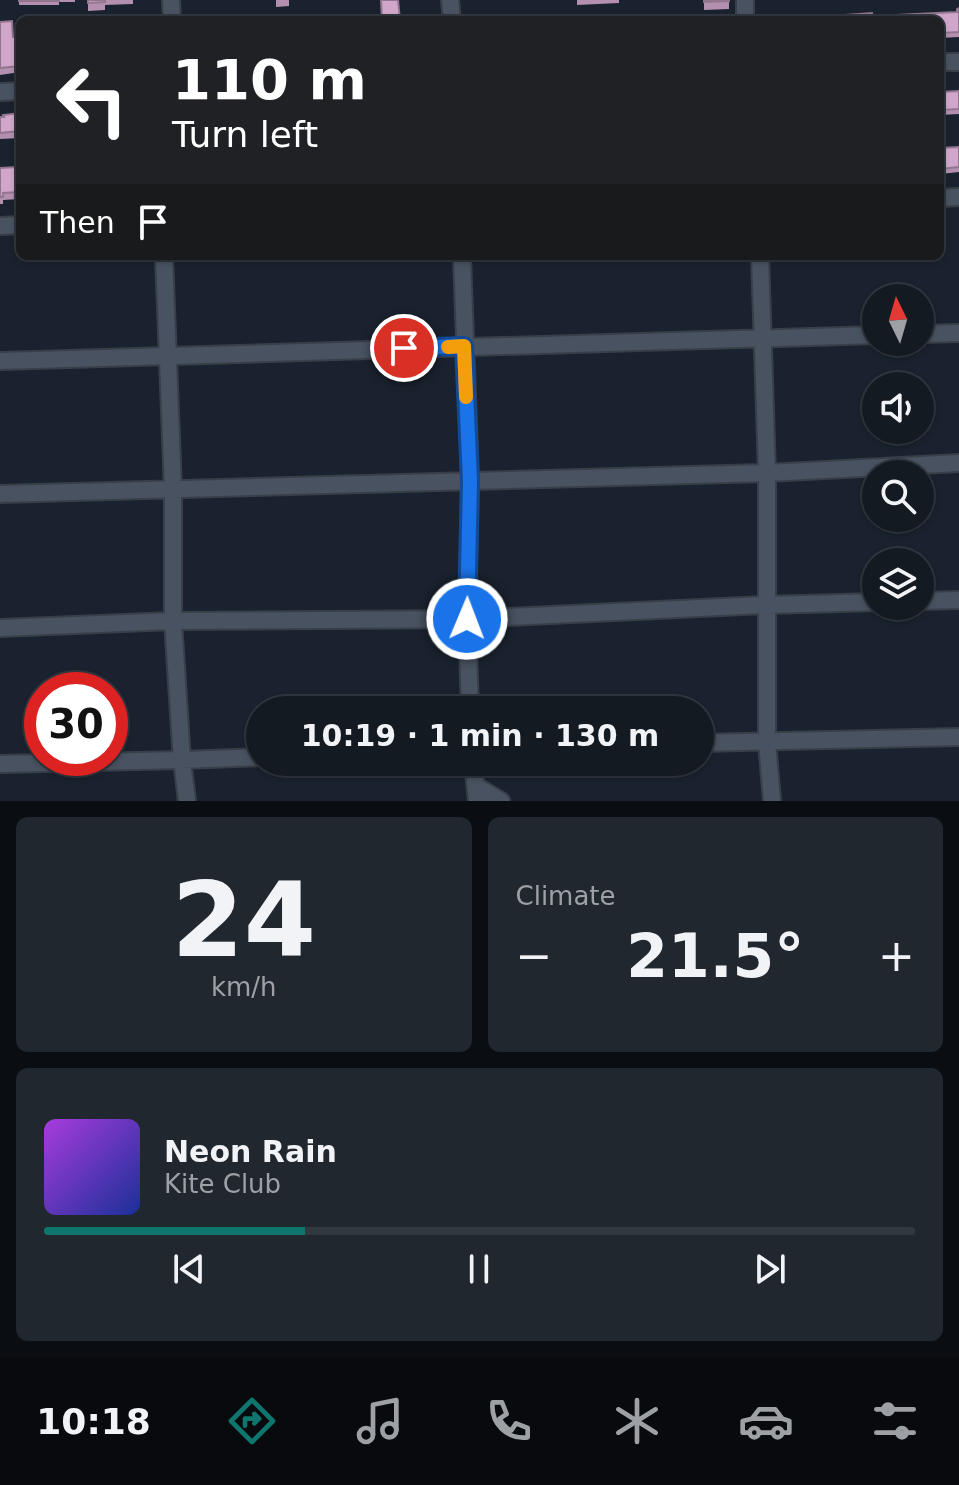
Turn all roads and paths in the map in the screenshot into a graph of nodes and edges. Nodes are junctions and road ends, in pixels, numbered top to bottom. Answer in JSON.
{"nodes":[{"id":1,"x":164,"y":260,"type":"edge"},
{"id":2,"x":462,"y":260,"type":"edge"},
{"id":3,"x":760,"y":260,"type":"edge"},
{"id":4,"x":959,"y":333,"type":"edge"},
{"id":5,"x":934,"y":334,"type":"edge"},
{"id":6,"x":862,"y":335,"type":"edge"},
{"id":7,"x":763,"y":339,"type":"junction"},
{"id":8,"x":464,"y":346,"type":"junction"},
{"id":9,"x":168,"y":355,"type":"junction"},
{"id":10,"x":0,"y":361,"type":"edge"},
{"id":11,"x":959,"y":463,"type":"edge"},
{"id":12,"x":767,"y":473,"type":"junction"},
{"id":13,"x":470,"y":481,"type":"junction"},
{"id":14,"x":173,"y":490,"type":"junction"},
{"id":15,"x":0,"y":494,"type":"edge"},
{"id":16,"x":959,"y":600,"type":"edge"},
{"id":17,"x":934,"y":601,"type":"edge"},
{"id":18,"x":862,"y":602,"type":"edge"},
{"id":19,"x":766,"y":605,"type":"junction"},
{"id":20,"x":467,"y":619,"type":"junction"},
{"id":21,"x":173,"y":621,"type":"junction"},
{"id":22,"x":0,"y":628,"type":"edge"},
{"id":23,"x":470,"y":696,"type":"edge"},
{"id":24,"x":959,"y":737,"type":"edge"},
{"id":25,"x":767,"y":742,"type":"junction"},
{"id":26,"x":714,"y":743,"type":"edge"},
{"id":27,"x":246,"y":758,"type":"edge"},
{"id":28,"x":182,"y":760,"type":"junction"},
{"id":29,"x":0,"y":764,"type":"edge"},
{"id":30,"x":477,"y":793,"type":"edge"},
{"id":31,"x":187,"y":801,"type":"edge"},
{"id":32,"x":501,"y":801,"type":"edge"},
{"id":33,"x":772,"y":801,"type":"edge"}],
"edges":[{"from":1,"to":9,"type":"street"},
{"from":2,"to":8,"type":"street"},
{"from":3,"to":7,"type":"street"},
{"from":4,"to":5,"type":"street"},
{"from":6,"to":7,"type":"street"},
{"from":7,"to":8,"type":"street"},
{"from":7,"to":12,"type":"street"},
{"from":8,"to":9,"type":"street"},
{"from":8,"to":13,"type":"street"},
{"from":9,"to":10,"type":"street"},
{"from":9,"to":14,"type":"street"},
{"from":11,"to":12,"type":"street"},
{"from":12,"to":13,"type":"street"},
{"from":12,"to":19,"type":"street"},
{"from":13,"to":14,"type":"street"},
{"from":13,"to":20,"type":"street"},
{"from":14,"to":15,"type":"street"},
{"from":14,"to":21,"type":"street"},
{"from":16,"to":17,"type":"street"},
{"from":18,"to":19,"type":"street"},
{"from":19,"to":20,"type":"street"},
{"from":19,"to":25,"type":"street"},
{"from":20,"to":21,"type":"street"},
{"from":20,"to":23,"type":"street"},
{"from":21,"to":22,"type":"street"},
{"from":21,"to":28,"type":"street"},
{"from":24,"to":25,"type":"street"},
{"from":25,"to":26,"type":"street"},
{"from":25,"to":33,"type":"street"},
{"from":27,"to":28,"type":"street"},
{"from":28,"to":29,"type":"street"},
{"from":28,"to":31,"type":"street"},
{"from":30,"to":32,"type":"street"}]}
